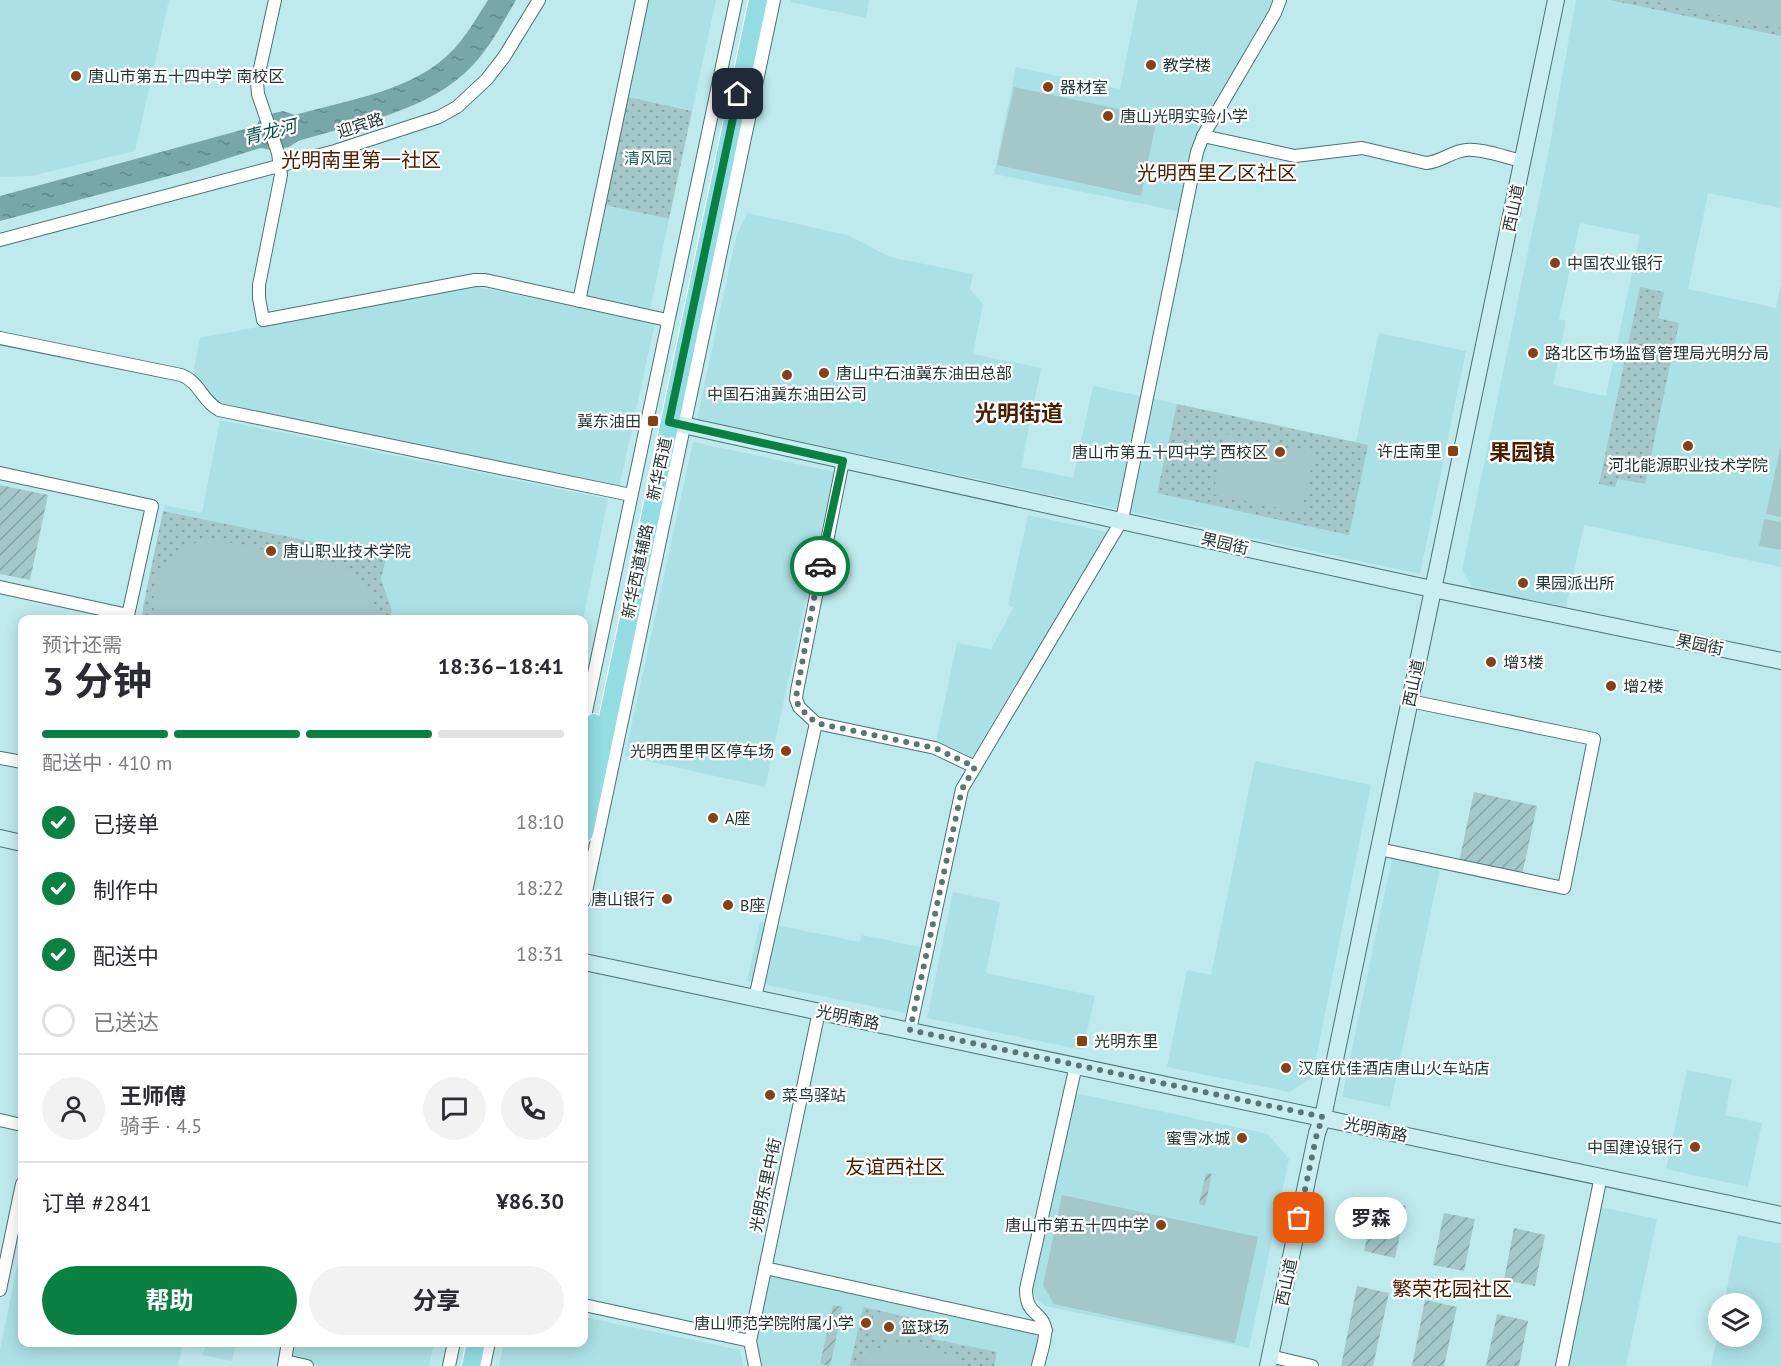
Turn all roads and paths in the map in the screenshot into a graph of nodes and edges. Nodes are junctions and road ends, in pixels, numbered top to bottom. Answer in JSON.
{"nodes":[{"id":1,"x":275,"y":0,"type":"edge"},
{"id":2,"x":540,"y":0,"type":"edge"},
{"id":3,"x":642,"y":0,"type":"edge"},
{"id":4,"x":736,"y":0,"type":"edge"},
{"id":5,"x":749,"y":0,"type":"edge"},
{"id":6,"x":758,"y":0,"type":"edge"},
{"id":7,"x":774,"y":0,"type":"edge"},
{"id":8,"x":1280,"y":0,"type":"edge"},
{"id":9,"x":1556,"y":0,"type":"edge"},
{"id":10,"x":1203,"y":136,"type":"junction"},
{"id":11,"x":279,"y":159,"type":"junction"},
{"id":12,"x":1522,"y":162,"type":"junction"},
{"id":13,"x":0,"y":240,"type":"edge"},
{"id":14,"x":579,"y":301,"type":"junction"},
{"id":15,"x":667,"y":320,"type":"junction"},
{"id":16,"x":0,"y":338,"type":"edge"},
{"id":17,"x":676,"y":424,"type":"junction"},
{"id":18,"x":843,"y":461,"type":"junction"},
{"id":19,"x":0,"y":473,"type":"edge"},
{"id":20,"x":631,"y":495,"type":"junction"},
{"id":21,"x":1122,"y":520,"type":"junction"},
{"id":22,"x":0,"y":588,"type":"edge"},
{"id":23,"x":1432,"y":589,"type":"junction"},
{"id":24,"x":119,"y":615,"type":"edge"},
{"id":25,"x":128,"y":615,"type":"edge"},
{"id":26,"x":1781,"y":661,"type":"edge"},
{"id":27,"x":1410,"y":701,"type":"junction"},
{"id":28,"x":588,"y":702,"type":"edge"},
{"id":29,"x":816,"y":723,"type":"junction"},
{"id":30,"x":588,"y":751,"type":"edge"},
{"id":31,"x":0,"y":758,"type":"edge"},
{"id":32,"x":18,"y":761,"type":"edge"},
{"id":33,"x":975,"y":767,"type":"junction"},
{"id":34,"x":588,"y":815,"type":"edge"},
{"id":35,"x":0,"y":838,"type":"edge"},
{"id":36,"x":18,"y":842,"type":"edge"},
{"id":37,"x":1379,"y":849,"type":"junction"},
{"id":38,"x":588,"y":880,"type":"edge"},
{"id":39,"x":588,"y":963,"type":"edge"},
{"id":40,"x":755,"y":998,"type":"junction"},
{"id":41,"x":819,"y":1011,"type":"junction"},
{"id":42,"x":910,"y":1030,"type":"junction"},
{"id":43,"x":1076,"y":1065,"type":"junction"},
{"id":44,"x":1323,"y":1117,"type":"junction"},
{"id":45,"x":0,"y":1120,"type":"edge"},
{"id":46,"x":18,"y":1124,"type":"edge"},
{"id":47,"x":1601,"y":1176,"type":"junction"},
{"id":48,"x":18,"y":1203,"type":"edge"},
{"id":49,"x":1781,"y":1215,"type":"edge"},
{"id":50,"x":765,"y":1268,"type":"junction"},
{"id":51,"x":0,"y":1290,"type":"edge"},
{"id":52,"x":588,"y":1306,"type":"edge"},
{"id":53,"x":1046,"y":1329,"type":"junction"},
{"id":54,"x":750,"y":1341,"type":"junction"},
{"id":55,"x":287,"y":1347,"type":"edge"},
{"id":56,"x":453,"y":1347,"type":"edge"},
{"id":57,"x":464,"y":1347,"type":"edge"},
{"id":58,"x":476,"y":1347,"type":"edge"},
{"id":59,"x":488,"y":1347,"type":"edge"},
{"id":60,"x":1269,"y":1361,"type":"edge"},
{"id":61,"x":284,"y":1364,"type":"edge"},
{"id":62,"x":307,"y":1366,"type":"edge"},
{"id":63,"x":449,"y":1366,"type":"edge"},
{"id":64,"x":460,"y":1366,"type":"edge"},
{"id":65,"x":471,"y":1366,"type":"edge"},
{"id":66,"x":484,"y":1366,"type":"edge"},
{"id":67,"x":755,"y":1366,"type":"edge"},
{"id":68,"x":1038,"y":1366,"type":"edge"},
{"id":69,"x":1312,"y":1366,"type":"edge"},
{"id":70,"x":1562,"y":1366,"type":"edge"}],
"edges":[{"from":1,"to":11,"type":"street"},
{"from":2,"to":11,"type":"street","name":"迎宾路"},
{"from":3,"to":14,"type":"street"},
{"from":4,"to":15,"type":"street","name":"新华西道辅路"},
{"from":5,"to":30,"type":"main road","name":"新华西道"},
{"from":6,"to":17,"type":"main road","name":"新华西道"},
{"from":7,"to":17,"type":"street","name":"新华西道辅路"},
{"from":8,"to":10,"type":"street"},
{"from":9,"to":12,"type":"street","name":"西山道"},
{"from":10,"to":12,"type":"street"},
{"from":10,"to":21,"type":"street"},
{"from":11,"to":13,"type":"street","name":"迎宾路"},
{"from":11,"to":14,"type":"street"},
{"from":12,"to":23,"type":"street","name":"西山道"},
{"from":14,"to":15,"type":"street"},
{"from":15,"to":20,"type":"street","name":"新华西道辅路"},
{"from":16,"to":20,"type":"street"},
{"from":17,"to":18,"type":"street","name":"果园街"},
{"from":17,"to":34,"type":"main road","name":"新华西道"},
{"from":17,"to":38,"type":"street","name":"新华西道辅路"},
{"from":18,"to":21,"type":"street","name":"果园街"},
{"from":18,"to":29,"type":"street"},
{"from":19,"to":25,"type":"street"},
{"from":20,"to":28,"type":"street","name":"新华西道辅路"},
{"from":21,"to":23,"type":"street","name":"果园街"},
{"from":21,"to":33,"type":"street"},
{"from":22,"to":24,"type":"street"},
{"from":23,"to":26,"type":"street","name":"果园街"},
{"from":23,"to":27,"type":"street","name":"西山道"},
{"from":27,"to":37,"type":"street","name":"西山道"},
{"from":27,"to":37,"type":"street"},
{"from":29,"to":33,"type":"street"},
{"from":29,"to":40,"type":"street"},
{"from":31,"to":32,"type":"street"},
{"from":33,"to":42,"type":"street"},
{"from":35,"to":36,"type":"street"},
{"from":37,"to":44,"type":"street","name":"西山道"},
{"from":39,"to":40,"type":"street","name":"光明南路"},
{"from":40,"to":41,"type":"street","name":"光明南路"},
{"from":41,"to":42,"type":"street","name":"光明南路"},
{"from":41,"to":50,"type":"street","name":"光明东里中街"},
{"from":42,"to":43,"type":"street","name":"光明南路"},
{"from":43,"to":44,"type":"street","name":"光明南路"},
{"from":43,"to":53,"type":"street"},
{"from":44,"to":47,"type":"street","name":"光明南路"},
{"from":44,"to":60,"type":"street","name":"西山道"},
{"from":45,"to":46,"type":"street"},
{"from":47,"to":49,"type":"street","name":"光明南路"},
{"from":47,"to":70,"type":"street"},
{"from":48,"to":51,"type":"street"},
{"from":50,"to":53,"type":"street"},
{"from":50,"to":54,"type":"street","name":"光明东里中街"},
{"from":52,"to":54,"type":"street"},
{"from":53,"to":68,"type":"street"},
{"from":54,"to":67,"type":"street","name":"光明东里中街"},
{"from":55,"to":61,"type":"street"},
{"from":56,"to":63,"type":"street"},
{"from":57,"to":64,"type":"main road"},
{"from":58,"to":65,"type":"main road"},
{"from":59,"to":66,"type":"street"},
{"from":60,"to":69,"type":"street"},
{"from":61,"to":62,"type":"street"}]}
